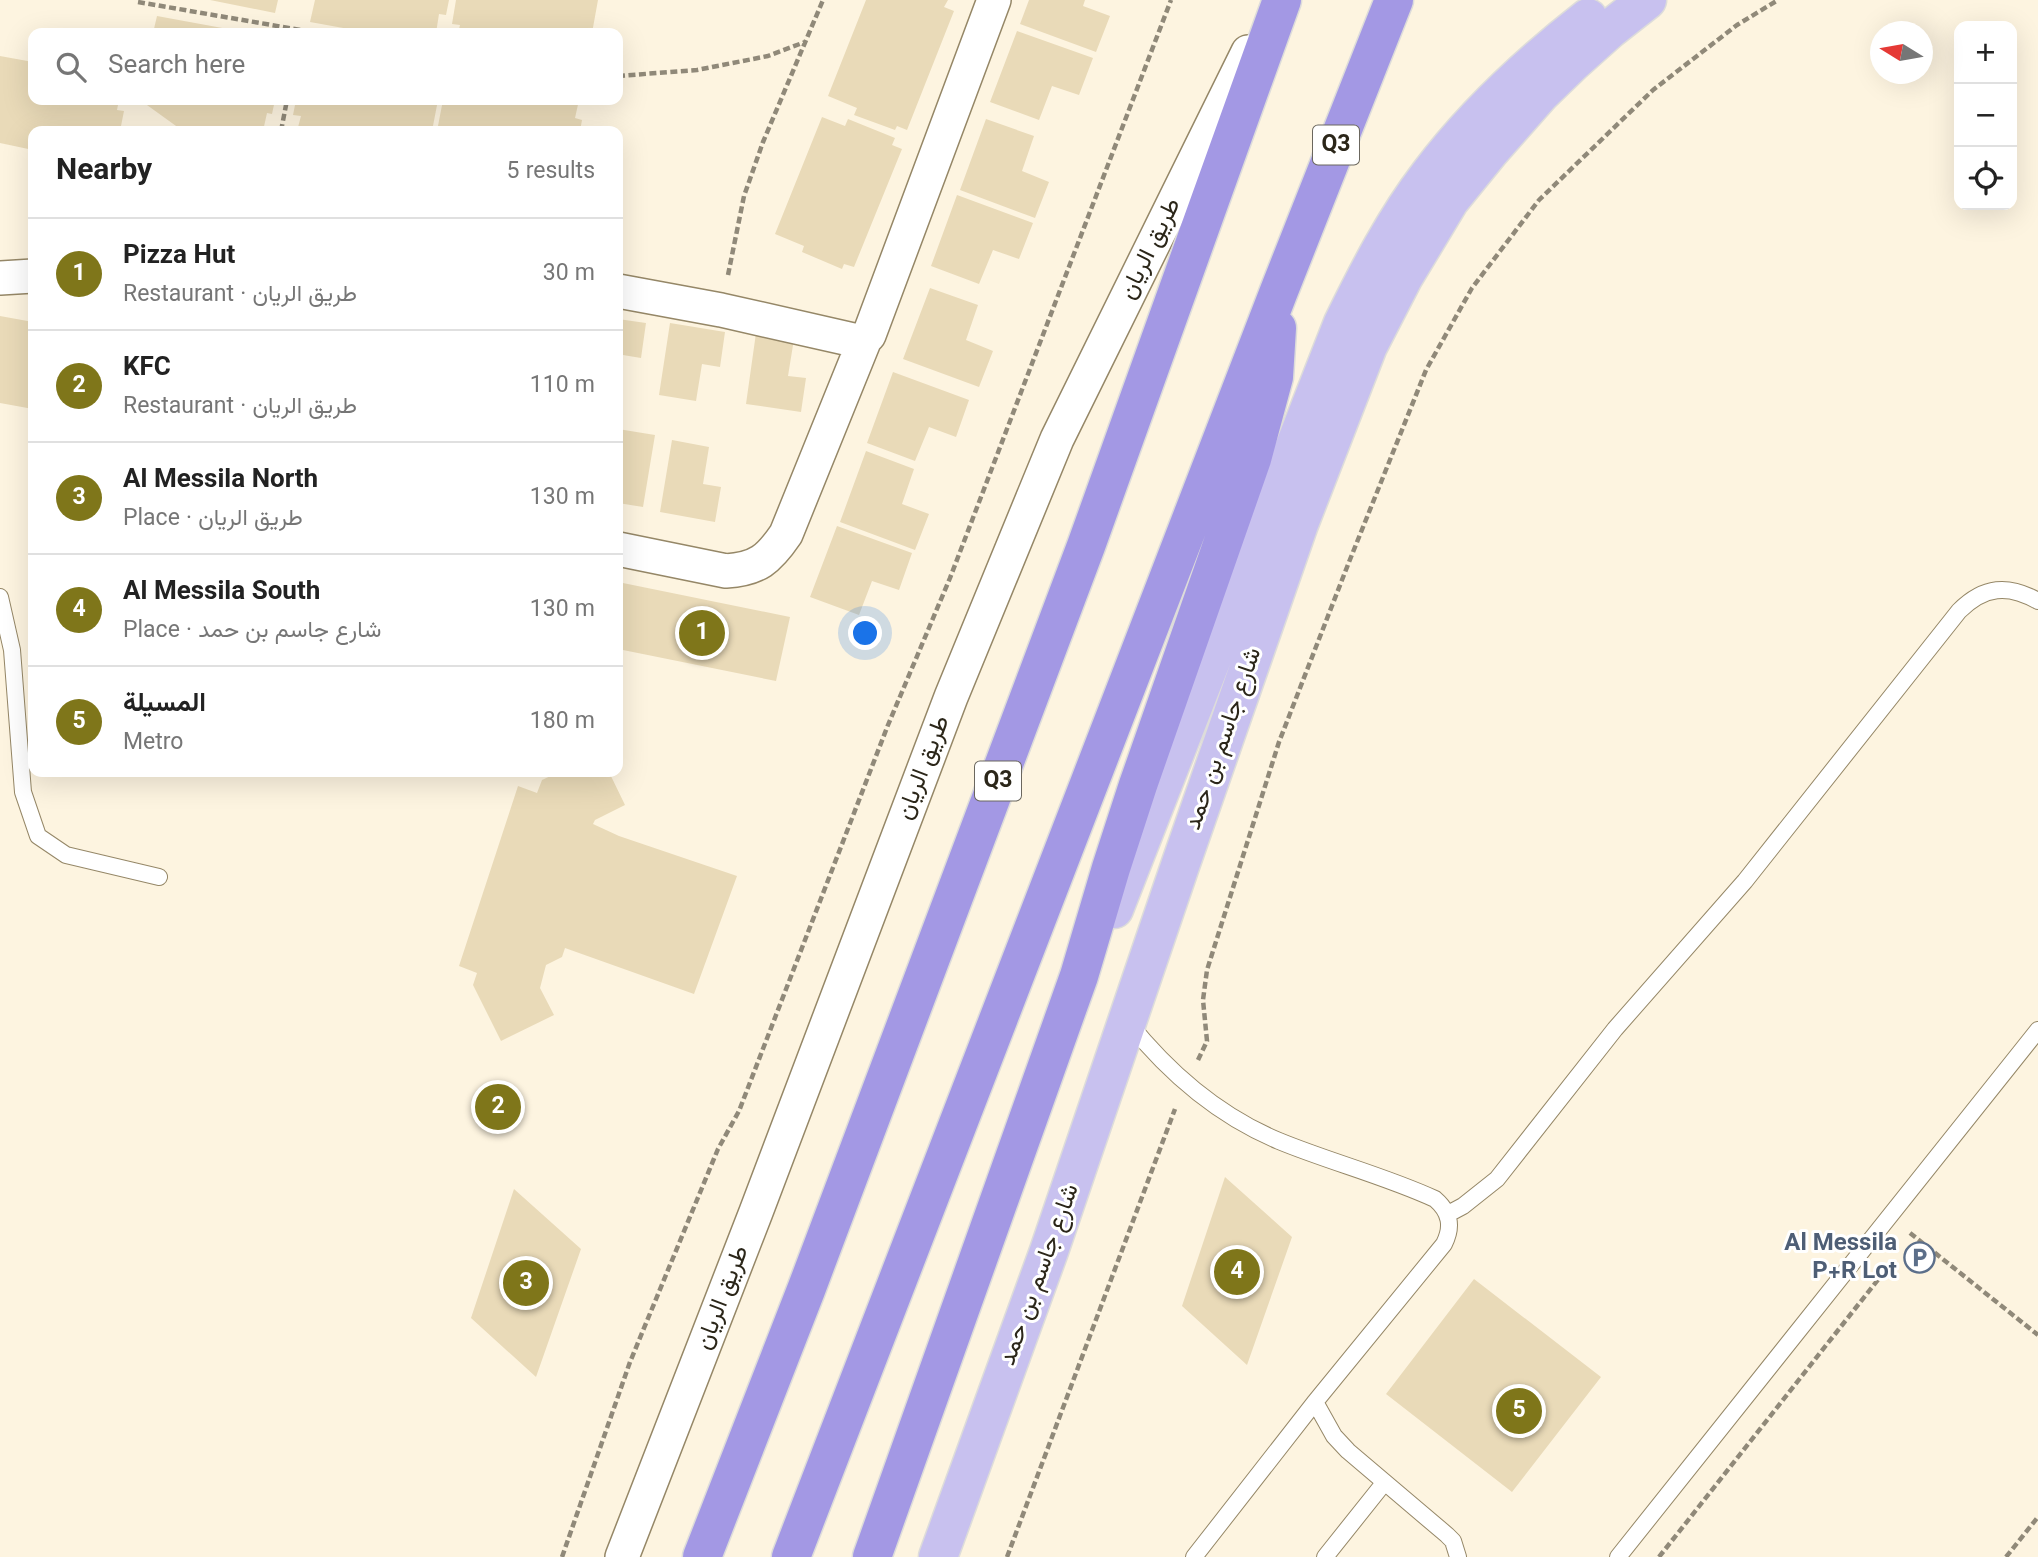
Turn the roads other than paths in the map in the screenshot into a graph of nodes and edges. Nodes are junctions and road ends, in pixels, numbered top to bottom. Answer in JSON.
{"nodes":[{"id":1,"x":994,"y":0,"type":"edge"},
{"id":2,"x":1274,"y":0,"type":"edge"},
{"id":3,"x":1282,"y":0,"type":"edge"},
{"id":4,"x":1394,"y":0,"type":"edge"},
{"id":5,"x":1611,"y":0,"type":"edge"},
{"id":6,"x":1647,"y":0,"type":"edge"},
{"id":7,"x":28,"y":276,"type":"edge"},
{"id":8,"x":0,"y":278,"type":"edge"},
{"id":9,"x":1279,"y":291,"type":"junction"},
{"id":10,"x":623,"y":292,"type":"edge"},
{"id":11,"x":865,"y":339,"type":"junction"},
{"id":12,"x":623,"y":550,"type":"edge"},
{"id":13,"x":0,"y":597,"type":"edge"},
{"id":14,"x":2038,"y":601,"type":"edge"},
{"id":15,"x":159,"y":877,"type":"dead end"},
{"id":16,"x":1079,"y":976,"type":"junction"},
{"id":17,"x":1127,"y":1021,"type":"junction"},
{"id":18,"x":2038,"y":1030,"type":"edge"},
{"id":19,"x":1448,"y":1214,"type":"junction"},
{"id":20,"x":1315,"y":1402,"type":"junction"},
{"id":21,"x":1384,"y":1483,"type":"junction"},
{"id":22,"x":622,"y":1557,"type":"edge"},
{"id":23,"x":702,"y":1557,"type":"edge"},
{"id":24,"x":791,"y":1557,"type":"edge"},
{"id":25,"x":872,"y":1557,"type":"edge"},
{"id":26,"x":938,"y":1557,"type":"edge"},
{"id":27,"x":1194,"y":1557,"type":"edge"},
{"id":28,"x":1325,"y":1557,"type":"edge"},
{"id":29,"x":1458,"y":1557,"type":"edge"},
{"id":30,"x":1618,"y":1557,"type":"edge"}],
"edges":[{"from":1,"to":11,"type":"street"},
{"from":2,"to":22,"type":"street","name":"طريق الريان"},
{"from":3,"to":23,"type":"highway","name":"طريق الريان","number":"Q3"},
{"from":4,"to":9,"type":"highway","number":"Q3"},
{"from":5,"to":16,"type":"main road"},
{"from":6,"to":17,"type":"main road","name":"شارع جاسم بن حمد"},
{"from":7,"to":8,"type":"street"},
{"from":9,"to":16,"type":"highway"},
{"from":9,"to":24,"type":"highway","number":"Q3"},
{"from":10,"to":11,"type":"street"},
{"from":11,"to":12,"type":"street"},
{"from":13,"to":15,"type":"lane"},
{"from":14,"to":19,"type":"lane"},
{"from":16,"to":25,"type":"highway"},
{"from":17,"to":19,"type":"lane"},
{"from":17,"to":26,"type":"main road","name":"شارع جاسم بن حمد"},
{"from":18,"to":30,"type":"lane"},
{"from":19,"to":20,"type":"lane"},
{"from":20,"to":21,"type":"lane"},
{"from":20,"to":27,"type":"lane"},
{"from":21,"to":28,"type":"lane"},
{"from":21,"to":29,"type":"lane"}]}
